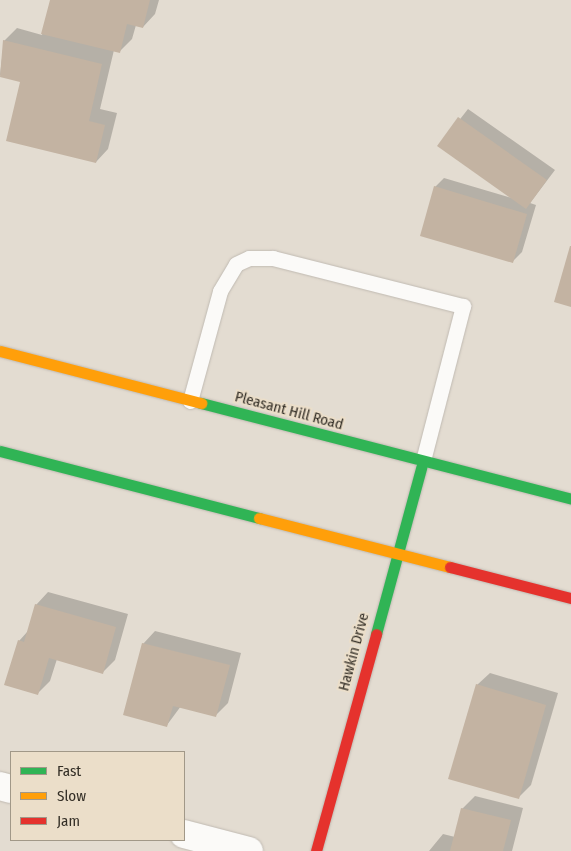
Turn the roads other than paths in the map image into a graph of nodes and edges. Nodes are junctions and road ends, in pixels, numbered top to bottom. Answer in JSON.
{"nodes":[{"id":1,"x":0,"y":351,"type":"edge"},
{"id":2,"x":190,"y":400,"type":"junction"},
{"id":3,"x":0,"y":451,"type":"edge"},
{"id":4,"x":423,"y":461,"type":"junction"},
{"id":5,"x":571,"y":499,"type":"edge"},
{"id":6,"x":397,"y":554,"type":"junction"},
{"id":7,"x":571,"y":598,"type":"edge"},
{"id":8,"x":185,"y":834,"type":"edge"},
{"id":9,"x":249,"y":851,"type":"edge"},
{"id":10,"x":316,"y":851,"type":"edge"}],
"edges":[{"from":1,"to":2,"type":"main road","name":"Pleasant Hill Road"},
{"from":2,"to":4,"type":"main road","name":"Pleasant Hill Road"},
{"from":2,"to":4,"type":"lane"},
{"from":3,"to":6,"type":"main road"},
{"from":4,"to":5,"type":"main road","name":"Pleasant Hill Road"},
{"from":4,"to":6,"type":"main road","name":"Hawkin Drive"},
{"from":6,"to":7,"type":"main road"},
{"from":6,"to":10,"type":"main road","name":"Hawkin Drive"},
{"from":8,"to":9,"type":"street"}]}
